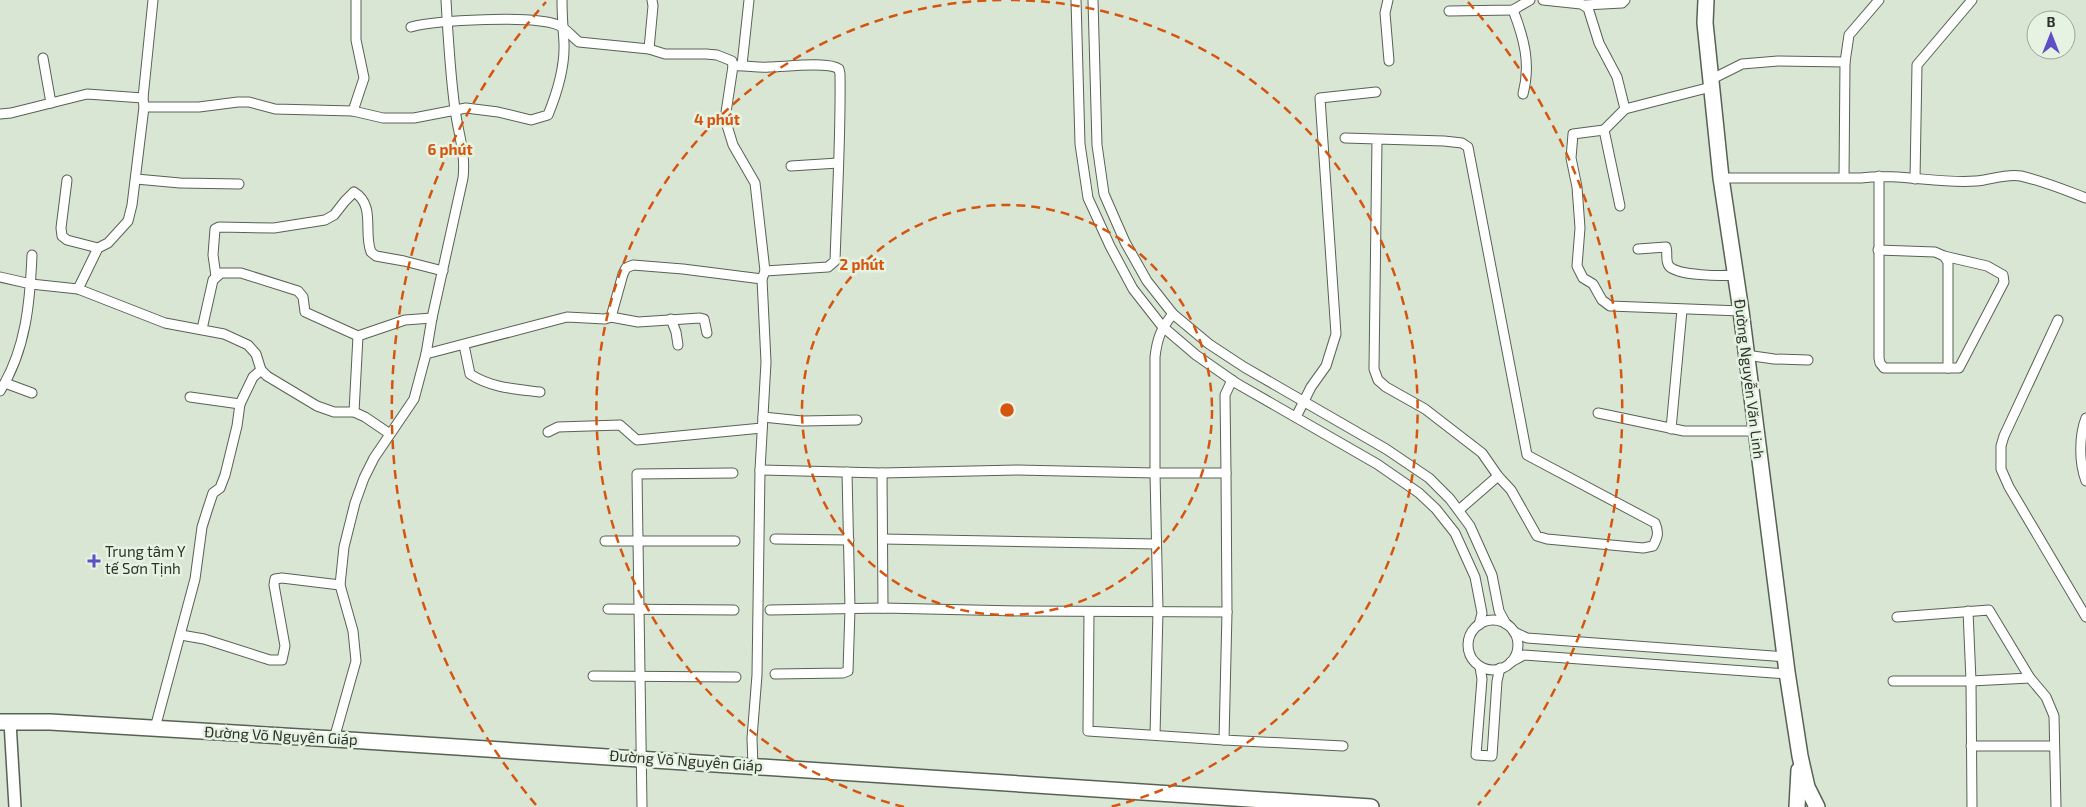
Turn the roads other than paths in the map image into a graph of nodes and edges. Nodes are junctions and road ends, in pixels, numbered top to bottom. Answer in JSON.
{"nodes":[{"id":1,"x":153,"y":0,"type":"edge"},
{"id":2,"x":356,"y":0,"type":"edge"},
{"id":3,"x":446,"y":0,"type":"edge"},
{"id":4,"x":562,"y":0,"type":"edge"},
{"id":5,"x":652,"y":0,"type":"edge"},
{"id":6,"x":748,"y":0,"type":"edge"},
{"id":7,"x":1076,"y":0,"type":"edge"},
{"id":8,"x":1093,"y":0,"type":"edge"},
{"id":9,"x":1388,"y":0,"type":"edge"},
{"id":10,"x":1530,"y":0,"type":"edge"},
{"id":11,"x":1543,"y":0,"type":"edge"},
{"id":12,"x":1625,"y":0,"type":"edge"},
{"id":13,"x":1706,"y":0,"type":"edge"},
{"id":14,"x":1879,"y":0,"type":"edge"},
{"id":15,"x":1972,"y":0,"type":"edge"},
{"id":16,"x":1585,"y":5,"type":"junction"},
{"id":17,"x":1513,"y":10,"type":"junction"},
{"id":18,"x":1449,"y":11,"type":"dead end"},
{"id":19,"x":448,"y":22,"type":"junction"},
{"id":20,"x":562,"y":26,"type":"junction"},
{"id":21,"x":411,"y":27,"type":"dead end"},
{"id":22,"x":649,"y":49,"type":"junction"},
{"id":23,"x":43,"y":58,"type":"dead end"},
{"id":24,"x":1389,"y":61,"type":"dead end"},
{"id":25,"x":1845,"y":62,"type":"junction"},
{"id":26,"x":738,"y":65,"type":"junction"},
{"id":27,"x":1710,"y":84,"type":"junction"},
{"id":28,"x":1376,"y":92,"type":"dead end"},
{"id":29,"x":1523,"y":94,"type":"dead end"},
{"id":30,"x":143,"y":102,"type":"junction"},
{"id":31,"x":51,"y":103,"type":"junction"},
{"id":32,"x":1625,"y":109,"type":"junction"},
{"id":33,"x":455,"y":110,"type":"junction"},
{"id":34,"x":353,"y":111,"type":"junction"},
{"id":35,"x":0,"y":114,"type":"edge"},
{"id":36,"x":1604,"y":130,"type":"junction"},
{"id":37,"x":1345,"y":138,"type":"dead end"},
{"id":38,"x":1378,"y":140,"type":"junction"},
{"id":39,"x":838,"y":163,"type":"junction"},
{"id":40,"x":791,"y":166,"type":"dead end"},
{"id":41,"x":1879,"y":176,"type":"junction"},
{"id":42,"x":1844,"y":177,"type":"junction"},
{"id":43,"x":1721,"y":178,"type":"junction"},
{"id":44,"x":136,"y":179,"type":"junction"},
{"id":45,"x":1915,"y":179,"type":"junction"},
{"id":46,"x":67,"y":180,"type":"dead end"},
{"id":47,"x":239,"y":184,"type":"dead end"},
{"id":48,"x":2086,"y":198,"type":"edge"},
{"id":49,"x":1620,"y":206,"type":"dead end"},
{"id":50,"x":98,"y":248,"type":"junction"},
{"id":51,"x":1638,"y":249,"type":"dead end"},
{"id":52,"x":1878,"y":250,"type":"junction"},
{"id":53,"x":32,"y":255,"type":"dead end"},
{"id":54,"x":1944,"y":256,"type":"junction"},
{"id":55,"x":443,"y":271,"type":"junction"},
{"id":56,"x":764,"y":275,"type":"junction"},
{"id":57,"x":1735,"y":275,"type":"junction"},
{"id":58,"x":216,"y":276,"type":"junction"},
{"id":59,"x":0,"y":277,"type":"edge"},
{"id":60,"x":31,"y":284,"type":"junction"},
{"id":61,"x":78,"y":289,"type":"junction"},
{"id":62,"x":1682,"y":310,"type":"junction"},
{"id":63,"x":1741,"y":311,"type":"junction"},
{"id":64,"x":1173,"y":314,"type":"junction"},
{"id":65,"x":611,"y":317,"type":"junction"},
{"id":66,"x":432,"y":318,"type":"junction"},
{"id":67,"x":671,"y":319,"type":"junction"},
{"id":68,"x":2058,"y":320,"type":"dead end"},
{"id":69,"x":1162,"y":326,"type":"junction"},
{"id":70,"x":202,"y":329,"type":"junction"},
{"id":71,"x":707,"y":334,"type":"dead end"},
{"id":72,"x":358,"y":336,"type":"junction"},
{"id":73,"x":464,"y":345,"type":"junction"},
{"id":74,"x":678,"y":345,"type":"dead end"},
{"id":75,"x":426,"y":354,"type":"junction"},
{"id":76,"x":1746,"y":356,"type":"junction"},
{"id":77,"x":1808,"y":360,"type":"dead end"},
{"id":78,"x":1948,"y":368,"type":"junction"},
{"id":79,"x":261,"y":370,"type":"junction"},
{"id":80,"x":1232,"y":380,"type":"junction"},
{"id":81,"x":2,"y":387,"type":"edge"},
{"id":82,"x":540,"y":392,"type":"dead end"},
{"id":83,"x":32,"y":393,"type":"dead end"},
{"id":84,"x":190,"y":397,"type":"dead end"},
{"id":85,"x":1303,"y":402,"type":"junction"},
{"id":86,"x":240,"y":404,"type":"junction"},
{"id":87,"x":354,"y":412,"type":"junction"},
{"id":88,"x":1598,"y":413,"type":"dead end"},
{"id":89,"x":763,"y":417,"type":"junction"},
{"id":90,"x":1296,"y":417,"type":"junction"},
{"id":91,"x":2086,"y":418,"type":"edge"},
{"id":92,"x":856,"y":420,"type":"dead end"},
{"id":93,"x":762,"y":428,"type":"junction"},
{"id":94,"x":1671,"y":429,"type":"junction"},
{"id":95,"x":1755,"y":431,"type":"junction"},
{"id":96,"x":548,"y":432,"type":"dead end"},
{"id":97,"x":390,"y":434,"type":"junction"},
{"id":98,"x":760,"y":470,"type":"junction"},
{"id":99,"x":847,"y":472,"type":"junction"},
{"id":100,"x":733,"y":473,"type":"dead end"},
{"id":101,"x":882,"y":473,"type":"junction"},
{"id":102,"x":1155,"y":473,"type":"junction"},
{"id":103,"x":1226,"y":473,"type":"junction"},
{"id":104,"x":1498,"y":476,"type":"junction"},
{"id":105,"x":2086,"y":481,"type":"edge"},
{"id":106,"x":1439,"y":488,"type":"junction"},
{"id":107,"x":1426,"y":500,"type":"junction"},
{"id":108,"x":1459,"y":510,"type":"junction"},
{"id":109,"x":775,"y":539,"type":"dead end"},
{"id":110,"x":883,"y":539,"type":"junction"},
{"id":111,"x":849,"y":540,"type":"junction"},
{"id":112,"x":605,"y":541,"type":"dead end"},
{"id":113,"x":638,"y":541,"type":"junction"},
{"id":114,"x":735,"y":541,"type":"dead end"},
{"id":115,"x":1156,"y":544,"type":"junction"},
{"id":116,"x":340,"y":585,"type":"junction"},
{"id":117,"x":883,"y":608,"type":"junction"},
{"id":118,"x":850,"y":609,"type":"junction"},
{"id":119,"x":608,"y":610,"type":"dead end"},
{"id":120,"x":639,"y":610,"type":"junction"},
{"id":121,"x":734,"y":610,"type":"dead end"},
{"id":122,"x":770,"y":610,"type":"dead end"},
{"id":123,"x":1158,"y":611,"type":"junction"},
{"id":124,"x":1968,"y":611,"type":"junction"},
{"id":125,"x":1089,"y":612,"type":"junction"},
{"id":126,"x":1227,"y":612,"type":"junction"},
{"id":127,"x":1897,"y":617,"type":"dead end"},
{"id":128,"x":2086,"y":617,"type":"edge"},
{"id":129,"x":1506,"y":624,"type":"junction"},
{"id":130,"x":1479,"y":625,"type":"junction"},
{"id":131,"x":1514,"y":632,"type":"junction"},
{"id":132,"x":181,"y":635,"type":"junction"},
{"id":133,"x":1693,"y":650,"type":"junction"},
{"id":134,"x":1786,"y":657,"type":"junction"},
{"id":135,"x":1511,"y":662,"type":"junction"},
{"id":136,"x":1480,"y":667,"type":"junction"},
{"id":137,"x":1691,"y":667,"type":"junction"},
{"id":138,"x":1500,"y":668,"type":"junction"},
{"id":139,"x":775,"y":674,"type":"dead end"},
{"id":140,"x":1787,"y":674,"type":"junction"},
{"id":141,"x":594,"y":676,"type":"dead end"},
{"id":142,"x":640,"y":676,"type":"junction"},
{"id":143,"x":736,"y":677,"type":"dead end"},
{"id":144,"x":2030,"y":678,"type":"junction"},
{"id":145,"x":1893,"y":681,"type":"dead end"},
{"id":146,"x":1971,"y":681,"type":"junction"},
{"id":147,"x":5,"y":722,"type":"edge"},
{"id":148,"x":155,"y":728,"type":"junction"},
{"id":149,"x":1155,"y":735,"type":"junction"},
{"id":150,"x":334,"y":739,"type":"junction"},
{"id":151,"x":1224,"y":740,"type":"junction"},
{"id":152,"x":1343,"y":746,"type":"dead end"},
{"id":153,"x":1971,"y":746,"type":"junction"},
{"id":154,"x":2053,"y":746,"type":"junction"},
{"id":155,"x":1800,"y":756,"type":"junction"},
{"id":156,"x":642,"y":758,"type":"junction"},
{"id":157,"x":753,"y":766,"type":"junction"},
{"id":158,"x":1338,"y":806,"type":"edge"},
{"id":159,"x":15,"y":807,"type":"edge"},
{"id":160,"x":642,"y":807,"type":"edge"},
{"id":161,"x":1371,"y":807,"type":"edge"},
{"id":162,"x":1797,"y":807,"type":"edge"},
{"id":163,"x":1818,"y":807,"type":"edge"},
{"id":164,"x":1972,"y":807,"type":"edge"},
{"id":165,"x":2056,"y":807,"type":"edge"}],
"edges":[{"from":1,"to":30,"type":"street"},
{"from":2,"to":34,"type":"street"},
{"from":3,"to":19,"type":"street"},
{"from":4,"to":20,"type":"street"},
{"from":5,"to":22,"type":"street"},
{"from":6,"to":26,"type":"street"},
{"from":7,"to":69,"type":"street"},
{"from":8,"to":64,"type":"street"},
{"from":9,"to":24,"type":"street"},
{"from":10,"to":17,"type":"street"},
{"from":11,"to":16,"type":"street"},
{"from":12,"to":16,"type":"street"},
{"from":13,"to":27,"type":"main road","name":"Đường Nguyễn Văn Linh"},
{"from":14,"to":25,"type":"street"},
{"from":15,"to":45,"type":"street"},
{"from":16,"to":32,"type":"street"},
{"from":17,"to":18,"type":"street"},
{"from":17,"to":29,"type":"street"},
{"from":19,"to":20,"type":"street"},
{"from":19,"to":21,"type":"street"},
{"from":19,"to":33,"type":"street"},
{"from":20,"to":22,"type":"street"},
{"from":20,"to":33,"type":"street"},
{"from":22,"to":26,"type":"street"},
{"from":23,"to":31,"type":"street"},
{"from":25,"to":27,"type":"street"},
{"from":25,"to":42,"type":"street"},
{"from":26,"to":39,"type":"street"},
{"from":26,"to":56,"type":"street"},
{"from":27,"to":32,"type":"street"},
{"from":27,"to":43,"type":"main road","name":"Đường Nguyễn Văn Linh"},
{"from":28,"to":85,"type":"street"},
{"from":30,"to":31,"type":"street"},
{"from":30,"to":34,"type":"street"},
{"from":30,"to":44,"type":"street"},
{"from":31,"to":35,"type":"street"},
{"from":32,"to":36,"type":"street"},
{"from":33,"to":34,"type":"street"},
{"from":33,"to":55,"type":"street"},
{"from":36,"to":49,"type":"street"},
{"from":36,"to":62,"type":"street"},
{"from":37,"to":38,"type":"street"},
{"from":38,"to":104,"type":"street"},
{"from":38,"to":104,"type":"street"},
{"from":39,"to":40,"type":"street"},
{"from":39,"to":56,"type":"street"},
{"from":41,"to":42,"type":"street"},
{"from":41,"to":45,"type":"street"},
{"from":41,"to":52,"type":"street"},
{"from":42,"to":43,"type":"street"},
{"from":43,"to":57,"type":"main road","name":"Đường Nguyễn Văn Linh"},
{"from":44,"to":47,"type":"street"},
{"from":44,"to":50,"type":"street"},
{"from":45,"to":48,"type":"street"},
{"from":46,"to":50,"type":"street"},
{"from":50,"to":61,"type":"street"},
{"from":51,"to":57,"type":"street"},
{"from":52,"to":54,"type":"street"},
{"from":52,"to":78,"type":"street"},
{"from":53,"to":60,"type":"street"},
{"from":54,"to":78,"type":"street"},
{"from":54,"to":78,"type":"street"},
{"from":55,"to":58,"type":"street"},
{"from":55,"to":66,"type":"street"},
{"from":56,"to":65,"type":"street"},
{"from":56,"to":89,"type":"street"},
{"from":57,"to":63,"type":"main road","name":"Đường Nguyễn Văn Linh"},
{"from":58,"to":70,"type":"street"},
{"from":58,"to":72,"type":"street"},
{"from":59,"to":60,"type":"street"},
{"from":60,"to":61,"type":"street"},
{"from":60,"to":81,"type":"street"},
{"from":61,"to":70,"type":"street"},
{"from":62,"to":63,"type":"street"},
{"from":62,"to":94,"type":"street"},
{"from":63,"to":76,"type":"main road","name":"Đường Nguyễn Văn Linh"},
{"from":64,"to":69,"type":"street"},
{"from":64,"to":85,"type":"street"},
{"from":65,"to":67,"type":"street"},
{"from":65,"to":73,"type":"street"},
{"from":66,"to":72,"type":"street"},
{"from":66,"to":75,"type":"street"},
{"from":67,"to":71,"type":"street"},
{"from":67,"to":74,"type":"street"},
{"from":68,"to":128,"type":"street"},
{"from":69,"to":80,"type":"street"},
{"from":69,"to":102,"type":"street"},
{"from":70,"to":79,"type":"street"},
{"from":72,"to":87,"type":"street"},
{"from":73,"to":75,"type":"street"},
{"from":73,"to":82,"type":"street"},
{"from":75,"to":97,"type":"street"},
{"from":76,"to":77,"type":"street"},
{"from":76,"to":95,"type":"main road","name":"Đường Nguyễn Văn Linh"},
{"from":79,"to":86,"type":"street"},
{"from":79,"to":87,"type":"street"},
{"from":80,"to":90,"type":"street"},
{"from":80,"to":103,"type":"street"},
{"from":81,"to":83,"type":"street"},
{"from":84,"to":86,"type":"street"},
{"from":85,"to":90,"type":"street"},
{"from":85,"to":106,"type":"street"},
{"from":86,"to":132,"type":"street"},
{"from":87,"to":97,"type":"street"},
{"from":88,"to":94,"type":"street"},
{"from":89,"to":92,"type":"street"},
{"from":89,"to":93,"type":"street"},
{"from":90,"to":107,"type":"street"},
{"from":91,"to":105,"type":"street"},
{"from":93,"to":96,"type":"street"},
{"from":93,"to":98,"type":"street"},
{"from":94,"to":95,"type":"street"},
{"from":95,"to":134,"type":"main road","name":"Đường Nguyễn Văn Linh"},
{"from":97,"to":116,"type":"street"},
{"from":98,"to":99,"type":"street"},
{"from":98,"to":157,"type":"street"},
{"from":99,"to":101,"type":"street"},
{"from":99,"to":111,"type":"street"},
{"from":100,"to":113,"type":"street"},
{"from":101,"to":102,"type":"street"},
{"from":101,"to":110,"type":"street"},
{"from":102,"to":103,"type":"street"},
{"from":102,"to":115,"type":"street"},
{"from":103,"to":126,"type":"street"},
{"from":104,"to":108,"type":"street"},
{"from":106,"to":107,"type":"street"},
{"from":106,"to":108,"type":"street"},
{"from":107,"to":130,"type":"street"},
{"from":108,"to":129,"type":"street"},
{"from":109,"to":111,"type":"street"},
{"from":110,"to":115,"type":"street"},
{"from":110,"to":117,"type":"street"},
{"from":111,"to":118,"type":"street"},
{"from":112,"to":113,"type":"street"},
{"from":113,"to":114,"type":"street"},
{"from":113,"to":120,"type":"street"},
{"from":115,"to":123,"type":"street"},
{"from":116,"to":132,"type":"street"},
{"from":116,"to":150,"type":"street"},
{"from":117,"to":118,"type":"street"},
{"from":117,"to":125,"type":"street"},
{"from":118,"to":122,"type":"street"},
{"from":118,"to":139,"type":"street"},
{"from":119,"to":120,"type":"street"},
{"from":120,"to":121,"type":"street"},
{"from":120,"to":142,"type":"street"},
{"from":123,"to":125,"type":"street"},
{"from":123,"to":126,"type":"street"},
{"from":123,"to":149,"type":"street"},
{"from":124,"to":127,"type":"street"},
{"from":124,"to":144,"type":"street"},
{"from":124,"to":146,"type":"street"},
{"from":125,"to":149,"type":"street"},
{"from":126,"to":151,"type":"street"},
{"from":129,"to":130,"type":"street"},
{"from":129,"to":131,"type":"street"},
{"from":130,"to":136,"type":"street"},
{"from":131,"to":133,"type":"street"},
{"from":131,"to":135,"type":"street"},
{"from":132,"to":148,"type":"street"},
{"from":133,"to":134,"type":"street"},
{"from":133,"to":137,"type":"street"},
{"from":134,"to":140,"type":"main road","name":"Đường Nguyễn Văn Linh"},
{"from":135,"to":137,"type":"street"},
{"from":135,"to":138,"type":"street"},
{"from":136,"to":138,"type":"street"},
{"from":136,"to":138,"type":"street"},
{"from":137,"to":140,"type":"street"},
{"from":140,"to":155,"type":"main road","name":"Đường Nguyễn Văn Linh"},
{"from":141,"to":142,"type":"street"},
{"from":142,"to":143,"type":"street"},
{"from":142,"to":156,"type":"street"},
{"from":144,"to":146,"type":"street"},
{"from":144,"to":154,"type":"street"},
{"from":145,"to":146,"type":"street"},
{"from":146,"to":153,"type":"street"},
{"from":147,"to":148,"type":"main road","name":"Đường Võ Nguyên Giáp"},
{"from":147,"to":159,"type":"street"},
{"from":148,"to":150,"type":"main road","name":"Đường Võ Nguyên Giáp"},
{"from":149,"to":151,"type":"street"},
{"from":150,"to":156,"type":"main road","name":"Đường Võ Nguyên Giáp"},
{"from":151,"to":152,"type":"street"},
{"from":153,"to":154,"type":"street"},
{"from":153,"to":164,"type":"street"},
{"from":154,"to":165,"type":"street"},
{"from":155,"to":162,"type":"main road","name":"Đường Nguyễn Văn Linh"},
{"from":155,"to":163,"type":"main road","name":"Đường Nguyễn Văn Linh"},
{"from":156,"to":157,"type":"main road","name":"Đường Võ Nguyên Giáp"},
{"from":156,"to":160,"type":"street"},
{"from":157,"to":158,"type":"main road","name":"Đường Võ Nguyên Giáp"},
{"from":158,"to":161,"type":"main road","name":"Đường Võ Nguyên Giáp"}]}
